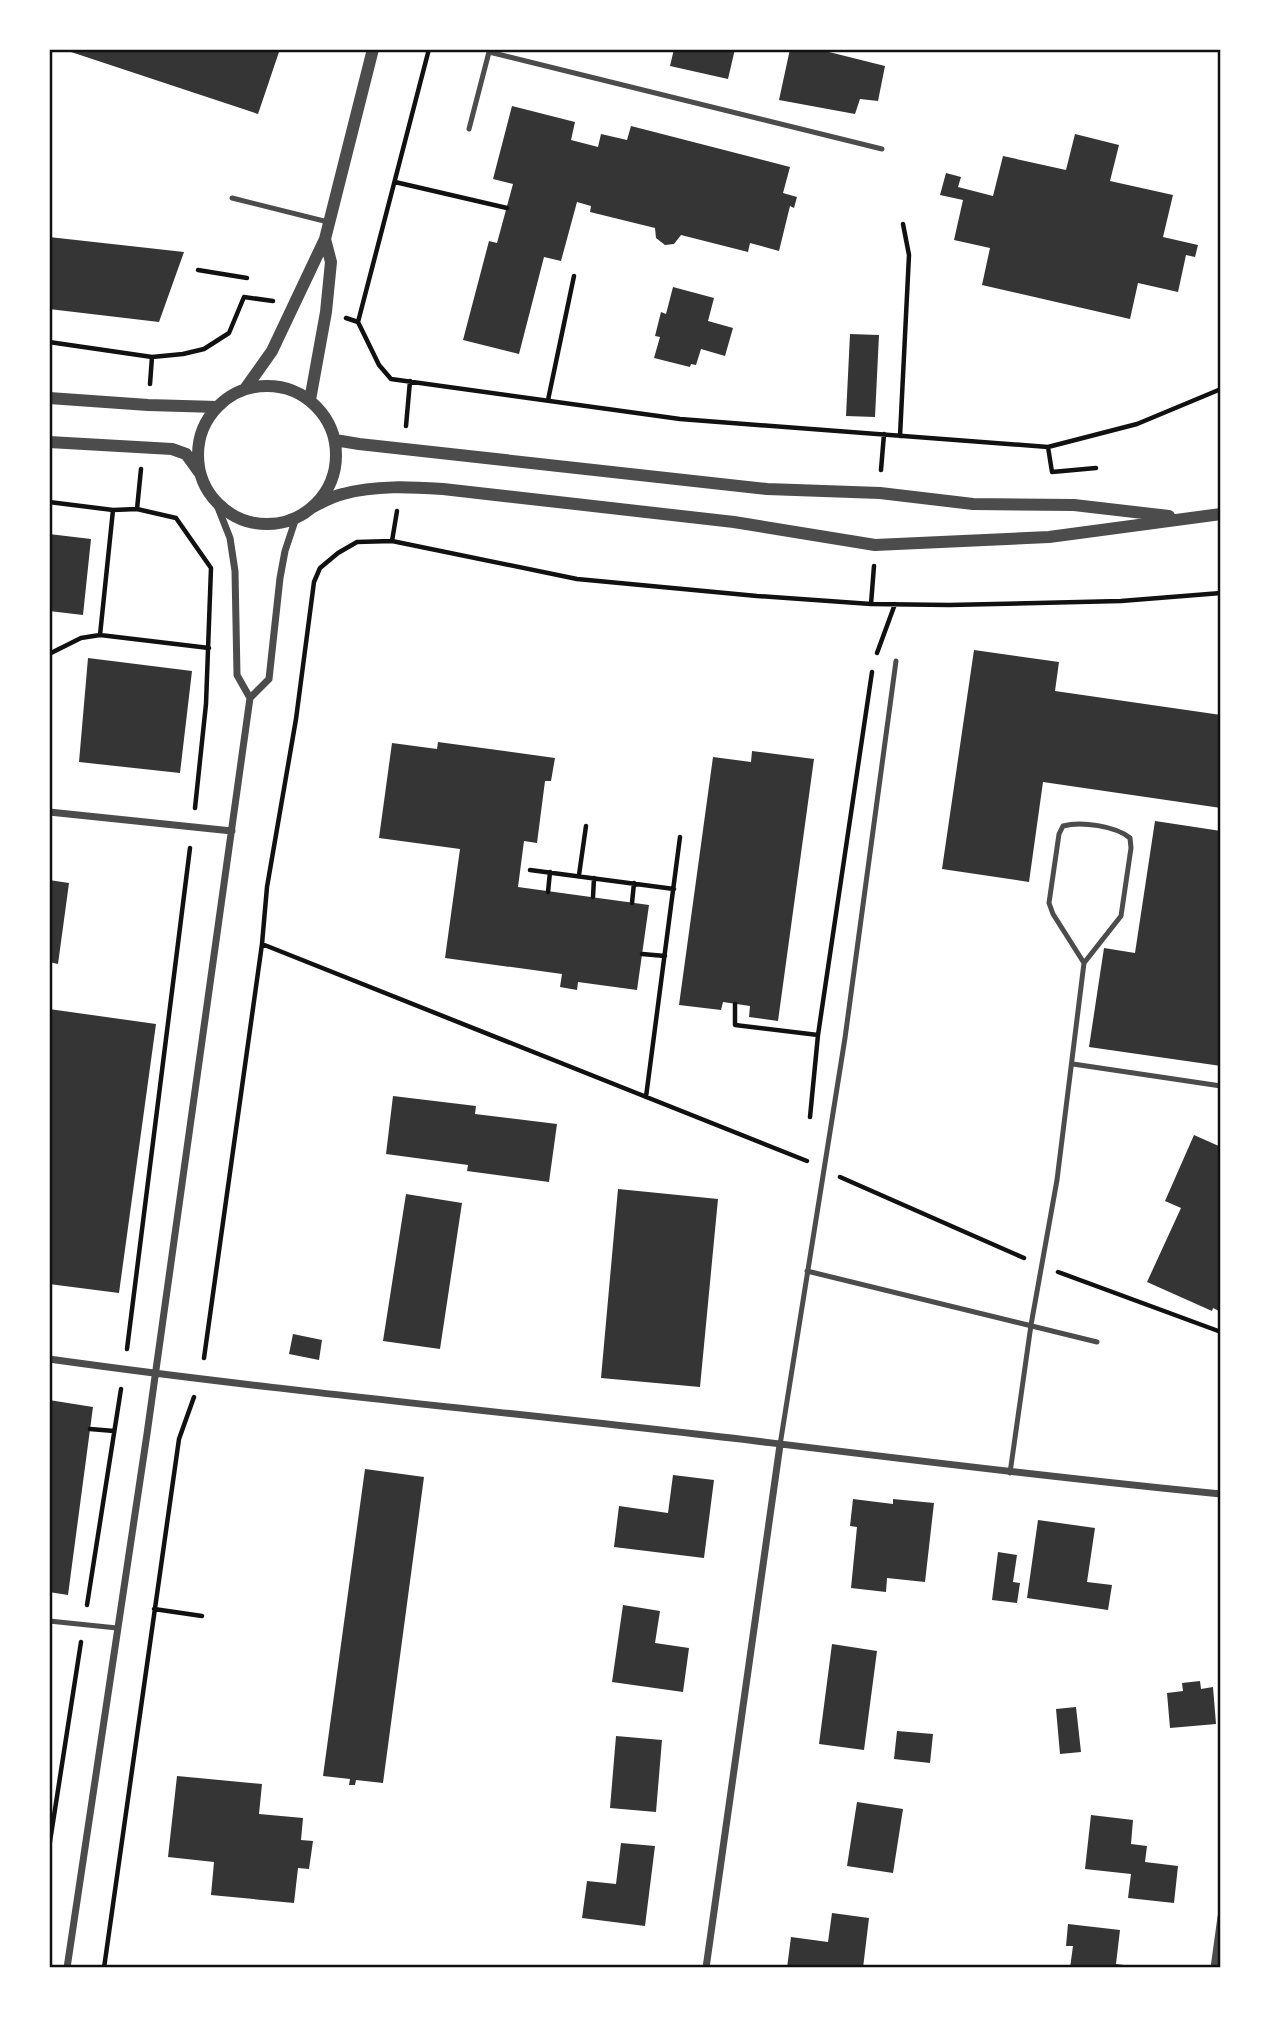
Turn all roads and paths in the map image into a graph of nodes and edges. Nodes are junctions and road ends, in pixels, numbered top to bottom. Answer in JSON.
{"nodes":[{"id":1,"x":373,"y":49,"type":"edge"},
{"id":2,"x":429,"y":49,"type":"edge"},
{"id":3,"x":469,"y":129,"type":"dead end"},
{"id":4,"x":882,"y":149,"type":"dead end"},
{"id":5,"x":395,"y":181,"type":"junction"},
{"id":6,"x":232,"y":198,"type":"dead end"},
{"id":7,"x":507,"y":208,"type":"dead end"},
{"id":8,"x":328,"y":222,"type":"junction"},
{"id":9,"x":903,"y":224,"type":"dead end"},
{"id":10,"x":325,"y":239,"type":"junction"},
{"id":11,"x":198,"y":270,"type":"dead end"},
{"id":12,"x":573,"y":276,"type":"dead end"},
{"id":13,"x":247,"y":278,"type":"dead end"},
{"id":14,"x":244,"y":297,"type":"dead end"},
{"id":15,"x":49,"y":342,"type":"edge"},
{"id":16,"x":245,"y":389,"type":"junction"},
{"id":17,"x":1221,"y":389,"type":"edge"},
{"id":18,"x":49,"y":398,"type":"edge"},
{"id":19,"x":310,"y":400,"type":"junction"},
{"id":20,"x":548,"y":400,"type":"junction"},
{"id":21,"x":217,"y":407,"type":"junction"},
{"id":22,"x":900,"y":436,"type":"junction"},
{"id":23,"x":335,"y":439,"type":"junction"},
{"id":24,"x":49,"y":442,"type":"edge"},
{"id":25,"x":1048,"y":447,"type":"junction"},
{"id":26,"x":1096,"y":467,"type":"dead end"},
{"id":27,"x":201,"y":477,"type":"junction"},
{"id":28,"x":215,"y":500,"type":"junction"},
{"id":29,"x":49,"y":502,"type":"edge"},
{"id":30,"x":313,"y":507,"type":"junction"},
{"id":31,"x":113,"y":510,"type":"junction"},
{"id":32,"x":1221,"y":514,"type":"edge"},
{"id":33,"x":296,"y":518,"type":"junction"},
{"id":34,"x":1186,"y":518,"type":"junction"},
{"id":35,"x":1221,"y":593,"type":"edge"},
{"id":36,"x":895,"y":604,"type":"junction"},
{"id":37,"x":100,"y":635,"type":"junction"},
{"id":38,"x":209,"y":648,"type":"junction"},
{"id":39,"x":49,"y":654,"type":"edge"},
{"id":40,"x":877,"y":654,"type":"dead end"},
{"id":41,"x":896,"y":661,"type":"dead end"},
{"id":42,"x":874,"y":666,"type":"dead end"},
{"id":43,"x":250,"y":698,"type":"junction"},
{"id":44,"x":49,"y":812,"type":"edge"},
{"id":45,"x":193,"y":826,"type":"junction"},
{"id":46,"x":586,"y":826,"type":"dead end"},
{"id":47,"x":232,"y":831,"type":"junction"},
{"id":48,"x":680,"y":837,"type":"dead end"},
{"id":49,"x":530,"y":870,"type":"dead end"},
{"id":50,"x":550,"y":872,"type":"junction"},
{"id":51,"x":579,"y":876,"type":"junction"},
{"id":52,"x":594,"y":878,"type":"junction"},
{"id":53,"x":634,"y":883,"type":"junction"},
{"id":54,"x":674,"y":889,"type":"junction"},
{"id":55,"x":548,"y":892,"type":"dead end"},
{"id":56,"x":593,"y":898,"type":"dead end"},
{"id":57,"x":632,"y":903,"type":"dead end"},
{"id":58,"x":261,"y":944,"type":"junction"},
{"id":59,"x":642,"y":954,"type":"dead end"},
{"id":60,"x":665,"y":956,"type":"junction"},
{"id":61,"x":1084,"y":963,"type":"junction"},
{"id":62,"x":736,"y":1004,"type":"dead end"},
{"id":63,"x":818,"y":1035,"type":"junction"},
{"id":64,"x":1073,"y":1064,"type":"junction"},
{"id":65,"x":1221,"y":1086,"type":"edge"},
{"id":66,"x":646,"y":1097,"type":"junction"},
{"id":67,"x":810,"y":1118,"type":"dead end"},
{"id":68,"x":806,"y":1146,"type":"dead end"},
{"id":69,"x":805,"y":1160,"type":"junction"},
{"id":70,"x":824,"y":1170,"type":"junction"},
{"id":71,"x":1043,"y":1266,"type":"junction"},
{"id":72,"x":807,"y":1271,"type":"junction"},
{"id":73,"x":1031,"y":1325,"type":"junction"},
{"id":74,"x":1221,"y":1332,"type":"edge"},
{"id":75,"x":1097,"y":1342,"type":"dead end"},
{"id":76,"x":49,"y":1359,"type":"edge"},
{"id":77,"x":204,"y":1359,"type":"dead end"},
{"id":78,"x":124,"y":1369,"type":"junction"},
{"id":79,"x":155,"y":1374,"type":"junction"},
{"id":80,"x":191,"y":1407,"type":"dead end"},
{"id":81,"x":90,"y":1429,"type":"dead end"},
{"id":82,"x":114,"y":1431,"type":"dead end"},
{"id":83,"x":780,"y":1445,"type":"junction"},
{"id":84,"x":1010,"y":1473,"type":"junction"},
{"id":85,"x":1221,"y":1494,"type":"edge"},
{"id":86,"x":154,"y":1609,"type":"junction"},
{"id":87,"x":202,"y":1616,"type":"dead end"},
{"id":88,"x":49,"y":1621,"type":"edge"},
{"id":89,"x":117,"y":1628,"type":"junction"},
{"id":90,"x":1221,"y":1917,"type":"edge"},
{"id":91,"x":68,"y":1968,"type":"edge"},
{"id":92,"x":104,"y":1968,"type":"edge"},
{"id":93,"x":706,"y":1968,"type":"edge"},
{"id":94,"x":1214,"y":1968,"type":"edge"}],
"edges":[{"from":1,"to":8,"type":"street"},
{"from":2,"to":5,"type":"path"},
{"from":3,"to":4,"type":"lane"},
{"from":5,"to":7,"type":"path"},
{"from":5,"to":20,"type":"path"},
{"from":6,"to":8,"type":"lane"},
{"from":8,"to":10,"type":"street"},
{"from":9,"to":22,"type":"path"},
{"from":10,"to":16,"type":"street"},
{"from":10,"to":19,"type":"street"},
{"from":11,"to":13,"type":"path"},
{"from":12,"to":20,"type":"path"},
{"from":14,"to":15,"type":"path"},
{"from":16,"to":19,"type":"street"},
{"from":16,"to":21,"type":"street"},
{"from":17,"to":25,"type":"path"},
{"from":18,"to":21,"type":"street"},
{"from":19,"to":23,"type":"street"},
{"from":20,"to":22,"type":"path"},
{"from":21,"to":27,"type":"street"},
{"from":22,"to":25,"type":"path"},
{"from":23,"to":30,"type":"street"},
{"from":23,"to":34,"type":"street"},
{"from":24,"to":27,"type":"street"},
{"from":25,"to":26,"type":"path"},
{"from":27,"to":28,"type":"street"},
{"from":28,"to":33,"type":"street"},
{"from":28,"to":43,"type":"street"},
{"from":29,"to":31,"type":"path"},
{"from":30,"to":33,"type":"street"},
{"from":30,"to":34,"type":"street"},
{"from":31,"to":37,"type":"path"},
{"from":31,"to":38,"type":"path"},
{"from":32,"to":34,"type":"street"},
{"from":33,"to":43,"type":"street"},
{"from":35,"to":36,"type":"path"},
{"from":36,"to":40,"type":"path"},
{"from":36,"to":58,"type":"path"},
{"from":37,"to":38,"type":"path"},
{"from":37,"to":39,"type":"path"},
{"from":38,"to":45,"type":"path"},
{"from":41,"to":70,"type":"lane"},
{"from":42,"to":63,"type":"path"},
{"from":43,"to":47,"type":"street"},
{"from":44,"to":45,"type":"street"},
{"from":45,"to":47,"type":"street"},
{"from":45,"to":78,"type":"path"},
{"from":46,"to":51,"type":"path"},
{"from":47,"to":79,"type":"street"},
{"from":48,"to":54,"type":"path"},
{"from":49,"to":50,"type":"path"},
{"from":50,"to":51,"type":"path"},
{"from":50,"to":55,"type":"path"},
{"from":51,"to":52,"type":"path"},
{"from":52,"to":53,"type":"path"},
{"from":52,"to":56,"type":"path"},
{"from":53,"to":54,"type":"path"},
{"from":53,"to":57,"type":"path"},
{"from":54,"to":60,"type":"path"},
{"from":58,"to":66,"type":"path"},
{"from":58,"to":77,"type":"path"},
{"from":59,"to":60,"type":"path"},
{"from":60,"to":66,"type":"path"},
{"from":61,"to":61,"type":"lane"},
{"from":61,"to":64,"type":"lane"},
{"from":62,"to":63,"type":"path"},
{"from":63,"to":67,"type":"path"},
{"from":64,"to":65,"type":"lane"},
{"from":64,"to":71,"type":"lane"},
{"from":66,"to":69,"type":"path"},
{"from":68,"to":69,"type":"path"},
{"from":69,"to":70,"type":"path"},
{"from":70,"to":71,"type":"path"},
{"from":70,"to":72,"type":"lane"},
{"from":71,"to":73,"type":"lane"},
{"from":71,"to":74,"type":"path"},
{"from":72,"to":73,"type":"lane"},
{"from":72,"to":83,"type":"lane"},
{"from":73,"to":75,"type":"lane"},
{"from":73,"to":84,"type":"lane"},
{"from":76,"to":78,"type":"street"},
{"from":78,"to":79,"type":"street"},
{"from":79,"to":83,"type":"street"},
{"from":79,"to":89,"type":"street"},
{"from":80,"to":86,"type":"path"},
{"from":81,"to":82,"type":"path"},
{"from":83,"to":84,"type":"street"},
{"from":83,"to":93,"type":"street"},
{"from":84,"to":85,"type":"street"},
{"from":86,"to":87,"type":"path"},
{"from":86,"to":92,"type":"path"},
{"from":88,"to":89,"type":"lane"},
{"from":89,"to":91,"type":"street"},
{"from":90,"to":94,"type":"street"}]}
